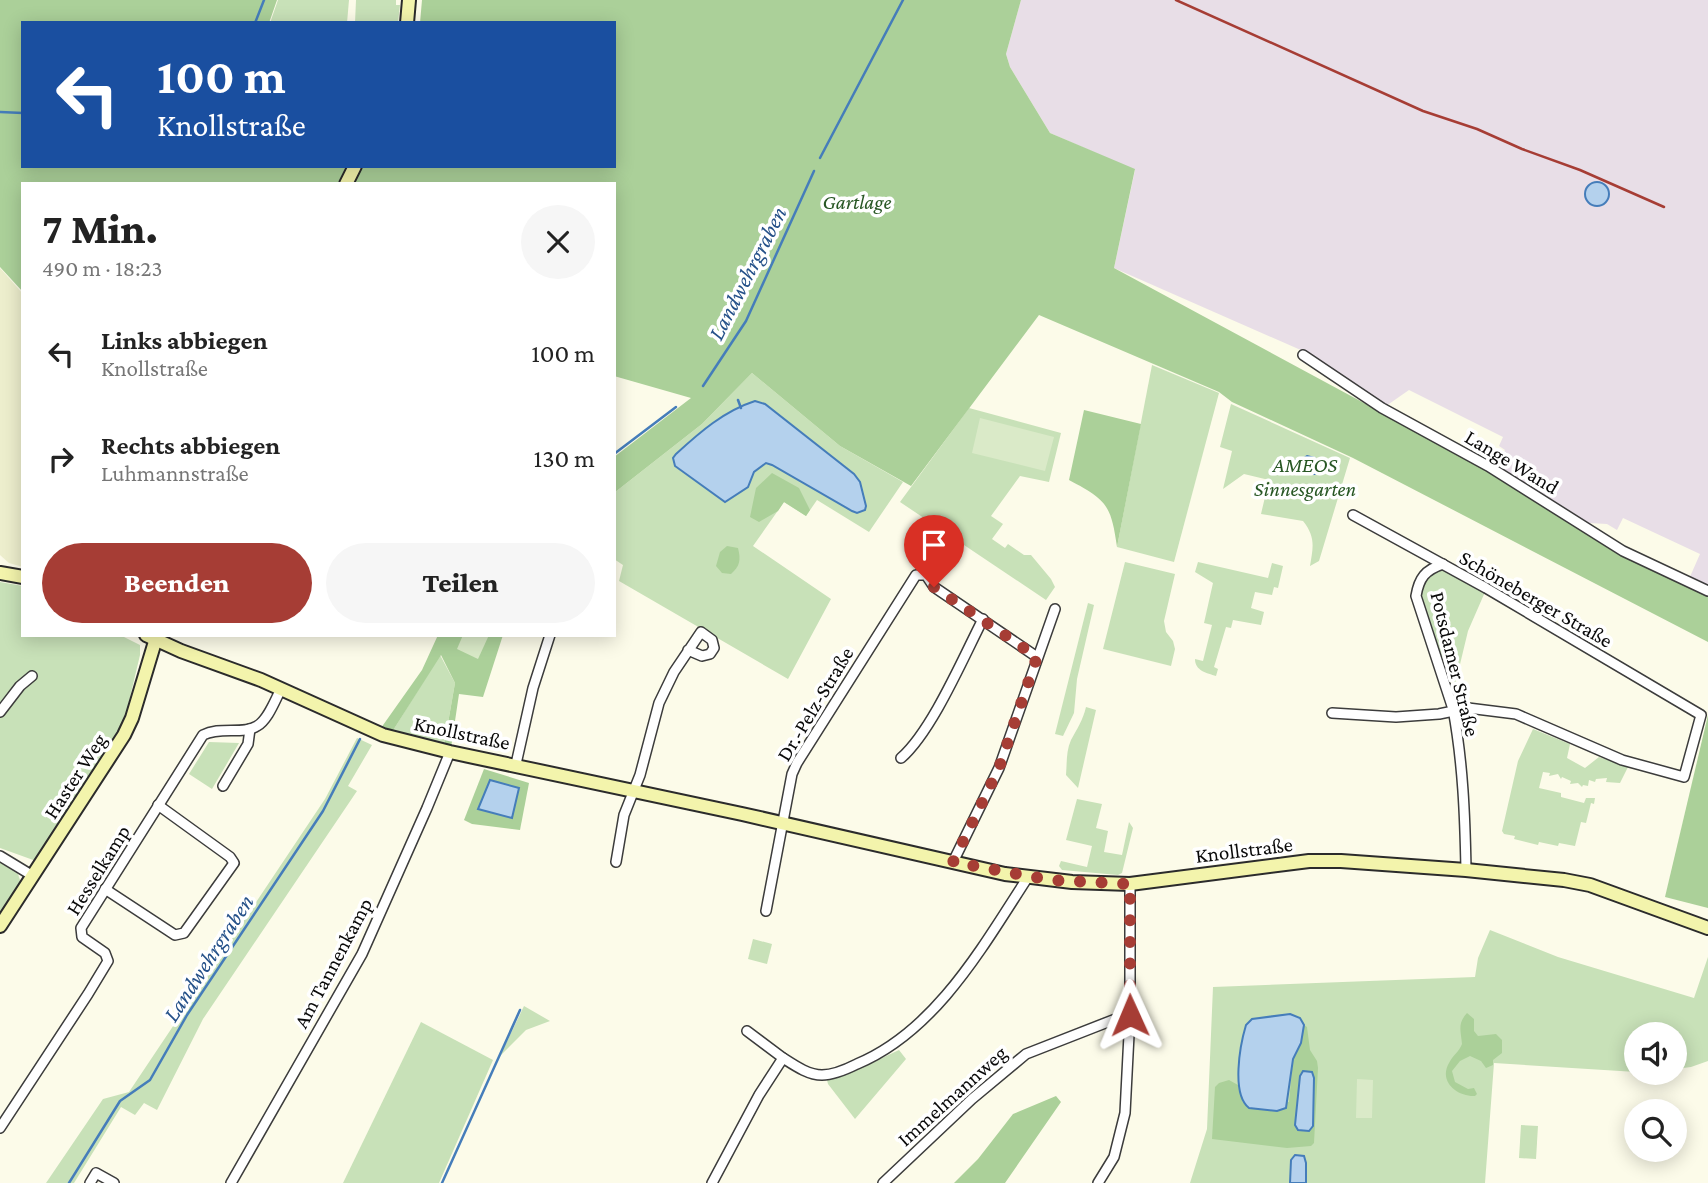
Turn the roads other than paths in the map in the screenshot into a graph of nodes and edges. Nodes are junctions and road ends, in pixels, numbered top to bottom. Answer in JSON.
{"nodes":[{"id":1,"x":409,"y":0,"type":"edge"},
{"id":2,"x":407,"y":21,"type":"edge"},
{"id":3,"x":1303,"y":355,"type":"dead end"},
{"id":4,"x":1353,"y":515,"type":"dead end"},
{"id":5,"x":1443,"y":564,"type":"junction"},
{"id":6,"x":0,"y":573,"type":"edge"},
{"id":7,"x":21,"y":577,"type":"edge"},
{"id":8,"x":1708,"y":591,"type":"edge"},
{"id":9,"x":1055,"y":609,"type":"dead end"},
{"id":10,"x":983,"y":620,"type":"junction"},
{"id":11,"x":153,"y":637,"type":"edge"},
{"id":12,"x":549,"y":637,"type":"edge"},
{"id":13,"x":688,"y":650,"type":"dead end"},
{"id":14,"x":1037,"y":657,"type":"junction"},
{"id":15,"x":32,"y":676,"type":"dead end"},
{"id":16,"x":281,"y":689,"type":"junction"},
{"id":17,"x":1453,"y":709,"type":"junction"},
{"id":18,"x":0,"y":712,"type":"edge"},
{"id":19,"x":1332,"y":713,"type":"dead end"},
{"id":20,"x":250,"y":729,"type":"junction"},
{"id":21,"x":450,"y":752,"type":"junction"},
{"id":22,"x":901,"y":758,"type":"dead end"},
{"id":23,"x":516,"y":765,"type":"junction"},
{"id":24,"x":223,"y":786,"type":"dead end"},
{"id":25,"x":634,"y":791,"type":"junction"},
{"id":26,"x":158,"y":805,"type":"junction"},
{"id":27,"x":783,"y":824,"type":"junction"},
{"id":28,"x":0,"y":856,"type":"edge"},
{"id":29,"x":616,"y":862,"type":"dead end"},
{"id":30,"x":953,"y":862,"type":"junction"},
{"id":31,"x":1466,"y":870,"type":"junction"},
{"id":32,"x":33,"y":876,"type":"junction"},
{"id":33,"x":1028,"y":877,"type":"junction"},
{"id":34,"x":1130,"y":884,"type":"junction"},
{"id":35,"x":105,"y":889,"type":"junction"},
{"id":36,"x":766,"y":911,"type":"dead end"},
{"id":37,"x":0,"y":926,"type":"edge"},
{"id":38,"x":1708,"y":928,"type":"edge"},
{"id":39,"x":1130,"y":1015,"type":"junction"},
{"id":40,"x":747,"y":1031,"type":"dead end"},
{"id":41,"x":783,"y":1058,"type":"junction"},
{"id":42,"x":0,"y":1128,"type":"edge"},
{"id":43,"x":111,"y":1182,"type":"edge"},
{"id":44,"x":90,"y":1183,"type":"edge"},
{"id":45,"x":231,"y":1183,"type":"edge"},
{"id":46,"x":712,"y":1183,"type":"edge"},
{"id":47,"x":883,"y":1183,"type":"edge"},
{"id":48,"x":1098,"y":1183,"type":"edge"}],
"edges":[{"from":1,"to":2,"type":"street"},
{"from":3,"to":8,"type":"street","name":"Lange Wand"},
{"from":4,"to":5,"type":"street","name":"Schöneberger Straße"},
{"from":5,"to":17,"type":"street","name":"Potsdamer Straße"},
{"from":5,"to":17,"type":"street","name":"Schöneberger Straße"},
{"from":6,"to":7,"type":"street"},
{"from":9,"to":14,"type":"street"},
{"from":10,"to":14,"type":"street"},
{"from":10,"to":22,"type":"street"},
{"from":10,"to":27,"type":"street","name":"Dr.-Pelz-Straße"},
{"from":11,"to":16,"type":"street","name":"Knollstraße"},
{"from":11,"to":32,"type":"street","name":"Haster Weg"},
{"from":12,"to":23,"type":"street"},
{"from":13,"to":25,"type":"street"},
{"from":14,"to":30,"type":"street"},
{"from":15,"to":18,"type":"street"},
{"from":16,"to":20,"type":"street"},
{"from":16,"to":21,"type":"street","name":"Knollstraße"},
{"from":17,"to":19,"type":"street"},
{"from":17,"to":31,"type":"street","name":"Potsdamer Straße"},
{"from":20,"to":24,"type":"street"},
{"from":20,"to":26,"type":"street","name":"Hesselkamp"},
{"from":21,"to":23,"type":"street","name":"Knollstraße"},
{"from":21,"to":45,"type":"street","name":"Am Tannenkamp"},
{"from":23,"to":25,"type":"street","name":"Knollstraße"},
{"from":25,"to":27,"type":"street","name":"Knollstraße"},
{"from":25,"to":29,"type":"street"},
{"from":26,"to":35,"type":"street","name":"Hesselkamp"},
{"from":26,"to":35,"type":"street"},
{"from":27,"to":30,"type":"street","name":"Knollstraße"},
{"from":27,"to":36,"type":"street"},
{"from":28,"to":32,"type":"street"},
{"from":30,"to":33,"type":"street","name":"Knollstraße"},
{"from":31,"to":34,"type":"street","name":"Knollstraße"},
{"from":31,"to":38,"type":"street","name":"Knollstraße"},
{"from":32,"to":37,"type":"street","name":"Haster Weg"},
{"from":33,"to":34,"type":"street","name":"Knollstraße"},
{"from":33,"to":41,"type":"street"},
{"from":34,"to":39,"type":"street"},
{"from":35,"to":42,"type":"street","name":"Hesselkamp"},
{"from":39,"to":47,"type":"street","name":"Immelmannweg"},
{"from":39,"to":48,"type":"street"},
{"from":40,"to":41,"type":"street"},
{"from":41,"to":46,"type":"street"},
{"from":43,"to":44,"type":"street"}]}
